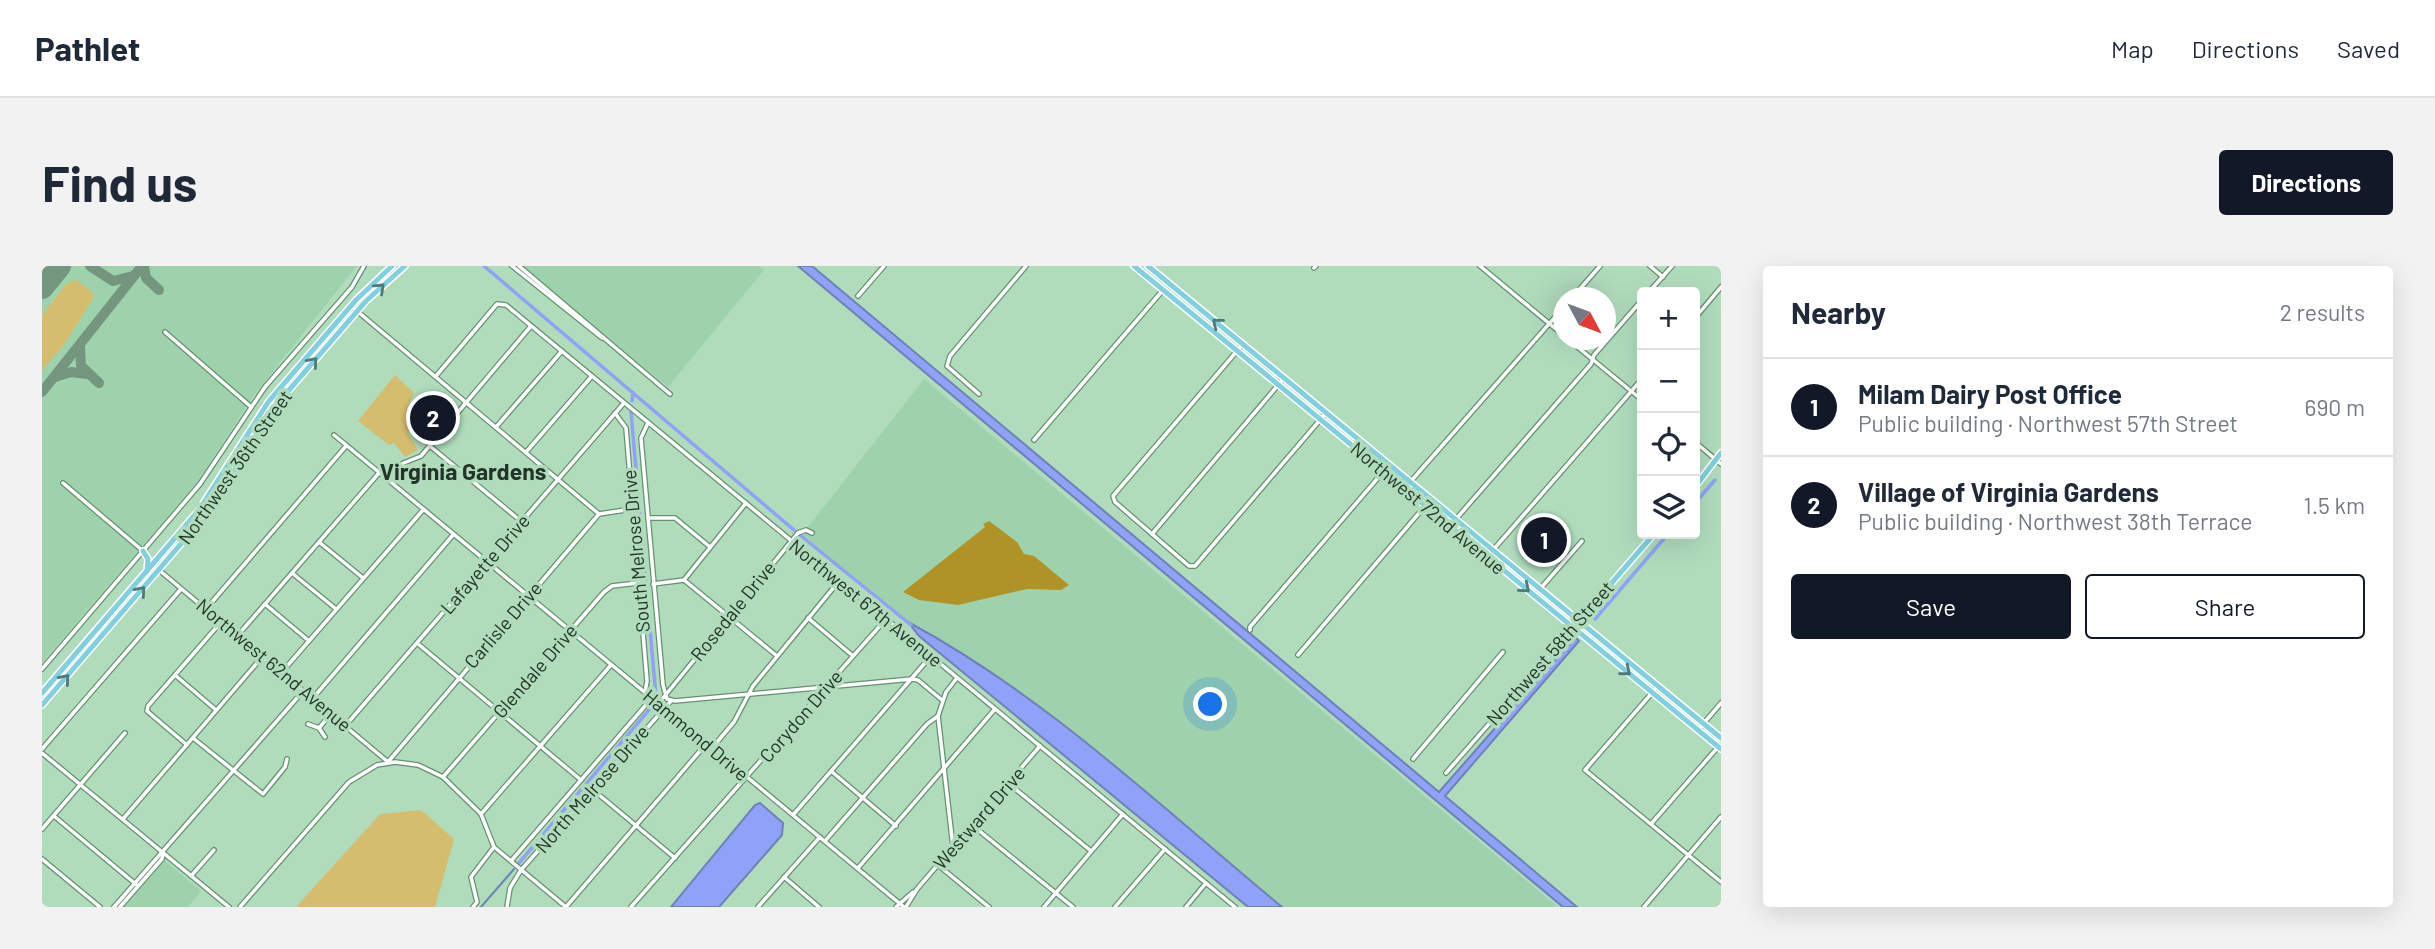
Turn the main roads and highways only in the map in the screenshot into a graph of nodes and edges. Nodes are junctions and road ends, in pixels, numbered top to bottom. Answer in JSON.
{"nodes":[{"id":1,"x":392,"y":266,"type":"edge"},
{"id":2,"x":405,"y":266,"type":"edge"},
{"id":3,"x":1134,"y":266,"type":"edge"},
{"id":4,"x":1147,"y":266,"type":"edge"},
{"id":5,"x":1191,"y":302,"type":"junction"},
{"id":6,"x":1181,"y":305,"type":"junction"},
{"id":7,"x":277,"y":392,"type":"junction"},
{"id":8,"x":283,"y":397,"type":"junction"},
{"id":9,"x":1721,"y":453,"type":"edge"},
{"id":10,"x":1720,"y":461,"type":"edge"},
{"id":11,"x":1700,"y":482,"type":"edge"},
{"id":12,"x":207,"y":499,"type":"junction"},
{"id":13,"x":214,"y":503,"type":"junction"},
{"id":14,"x":1650,"y":539,"type":"edge"},
{"id":15,"x":163,"y":553,"type":"junction"},
{"id":16,"x":147,"y":572,"type":"junction"},
{"id":17,"x":1579,"y":621,"type":"junction"},
{"id":18,"x":1573,"y":628,"type":"junction"},
{"id":19,"x":82,"y":647,"type":"junction"},
{"id":20,"x":88,"y":652,"type":"junction"},
{"id":21,"x":42,"y":693,"type":"edge"},
{"id":22,"x":42,"y":705,"type":"edge"},
{"id":23,"x":1721,"y":738,"type":"edge"},
{"id":24,"x":1719,"y":748,"type":"edge"}],
"edges":[{"from":1,"to":7,"type":"main road","name":"Northwest 36th Street"},
{"from":8,"to":2,"type":"main road","name":"Northwest 36th Street","one_way":true},
{"from":3,"to":6,"type":"main road","name":"Northwest 72nd Avenue"},
{"from":4,"to":5,"type":"main road","name":"Northwest 72nd Avenue"},
{"from":5,"to":6,"type":"main road"},
{"from":17,"to":5,"type":"main road","name":"Northwest 72nd Avenue","one_way":true},
{"from":6,"to":18,"type":"main road","name":"Northwest 72nd Avenue","one_way":true},
{"from":7,"to":8,"type":"main road"},
{"from":7,"to":12,"type":"main road","name":"Northwest 36th Street"},
{"from":8,"to":13,"type":"main road","name":"Northwest 36th Street"},
{"from":9,"to":10,"type":"main road"},
{"from":10,"to":11,"type":"main road"},
{"from":12,"to":13,"type":"main road"},
{"from":12,"to":15,"type":"main road","name":"Northwest 36th Street"},
{"from":20,"to":13,"type":"main road","name":"Northwest 36th Street","one_way":true},
{"from":14,"to":17,"type":"main road","name":"Northwest 58th Street"},
{"from":15,"to":16,"type":"main road","name":"Northwest 36th Street"},
{"from":15,"to":16,"type":"main road"},
{"from":16,"to":19,"type":"main road","name":"Northwest 36th Street"},
{"from":17,"to":18,"type":"main road","name":"Northwest 58th Street"},
{"from":17,"to":23,"type":"main road","name":"Northwest 72nd Avenue"},
{"from":18,"to":24,"type":"main road","name":"Northwest 72nd Avenue","one_way":true},
{"from":19,"to":20,"type":"main road"},
{"from":19,"to":21,"type":"main road","name":"Northwest 36th Street"},
{"from":22,"to":20,"type":"main road","name":"Northwest 36th Street","one_way":true}]}
